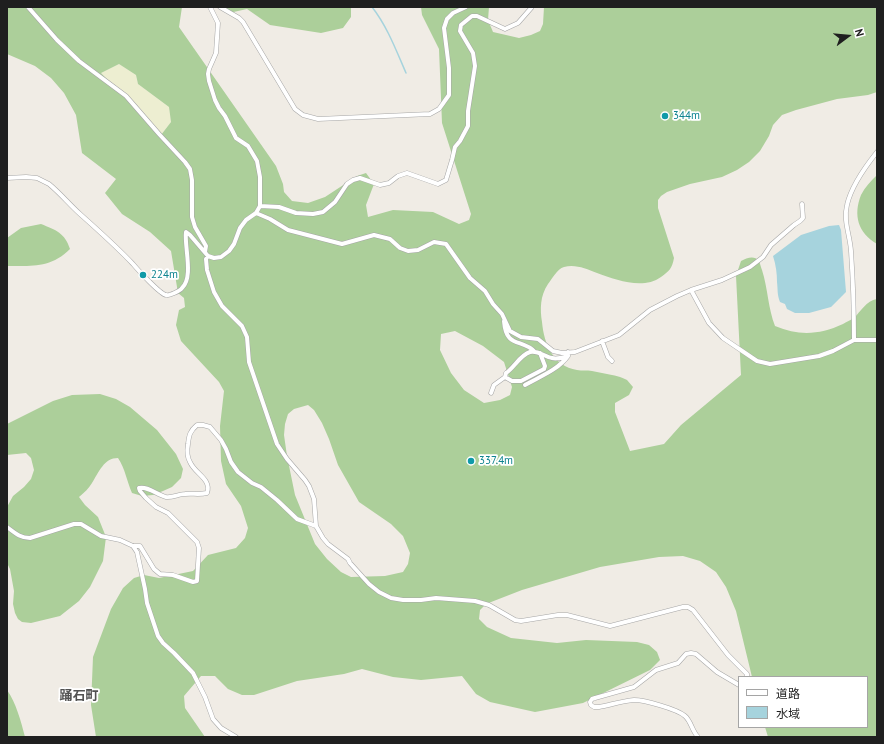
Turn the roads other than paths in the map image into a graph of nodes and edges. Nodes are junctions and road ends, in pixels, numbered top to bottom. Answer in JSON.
{"nodes":[{"id":1,"x":28,"y":7,"type":"edge"},
{"id":2,"x":210,"y":7,"type":"edge"},
{"id":3,"x":220,"y":7,"type":"edge"},
{"id":4,"x":466,"y":7,"type":"edge"},
{"id":5,"x":532,"y":7,"type":"edge"},
{"id":6,"x":877,"y":152,"type":"edge"},
{"id":7,"x":7,"y":178,"type":"edge"},
{"id":8,"x":802,"y":204,"type":"dead end"},
{"id":9,"x":260,"y":206,"type":"junction"},
{"id":10,"x":256,"y":213,"type":"junction"},
{"id":11,"x":207,"y":254,"type":"junction"},
{"id":12,"x":691,"y":290,"type":"junction"},
{"id":13,"x":504,"y":319,"type":"junction"},
{"id":14,"x":854,"y":340,"type":"junction"},
{"id":15,"x":877,"y":340,"type":"edge"},
{"id":16,"x":602,"y":342,"type":"junction"},
{"id":17,"x":535,"y":352,"type":"junction"},
{"id":18,"x":568,"y":352,"type":"junction"},
{"id":19,"x":540,"y":353,"type":"junction"},
{"id":20,"x":612,"y":361,"type":"dead end"},
{"id":21,"x":505,"y":378,"type":"junction"},
{"id":22,"x":525,"y":385,"type":"dead end"},
{"id":23,"x":491,"y":393,"type":"dead end"},
{"id":24,"x":316,"y":526,"type":"junction"},
{"id":25,"x":7,"y":527,"type":"edge"},
{"id":26,"x":133,"y":546,"type":"junction"},
{"id":27,"x":747,"y":676,"type":"edge"},
{"id":28,"x":738,"y":684,"type":"edge"},
{"id":29,"x":236,"y":737,"type":"edge"},
{"id":30,"x":698,"y":737,"type":"edge"}],
"edges":[{"from":1,"to":11,"type":"street"},
{"from":2,"to":9,"type":"street"},
{"from":3,"to":4,"type":"street"},
{"from":5,"to":9,"type":"street"},
{"from":6,"to":14,"type":"street"},
{"from":7,"to":11,"type":"street"},
{"from":8,"to":12,"type":"street"},
{"from":9,"to":10,"type":"street"},
{"from":10,"to":11,"type":"street"},
{"from":10,"to":13,"type":"street"},
{"from":11,"to":24,"type":"street"},
{"from":12,"to":14,"type":"street"},
{"from":12,"to":16,"type":"street"},
{"from":13,"to":17,"type":"street"},
{"from":13,"to":18,"type":"street"},
{"from":14,"to":15,"type":"street"},
{"from":16,"to":18,"type":"street"},
{"from":16,"to":20,"type":"street"},
{"from":17,"to":19,"type":"street"},
{"from":17,"to":21,"type":"street"},
{"from":18,"to":19,"type":"street"},
{"from":18,"to":22,"type":"street"},
{"from":19,"to":21,"type":"street"},
{"from":21,"to":23,"type":"street"},
{"from":24,"to":26,"type":"street"},
{"from":24,"to":27,"type":"street"},
{"from":25,"to":26,"type":"street"},
{"from":26,"to":29,"type":"street"},
{"from":28,"to":30,"type":"street"}]}
